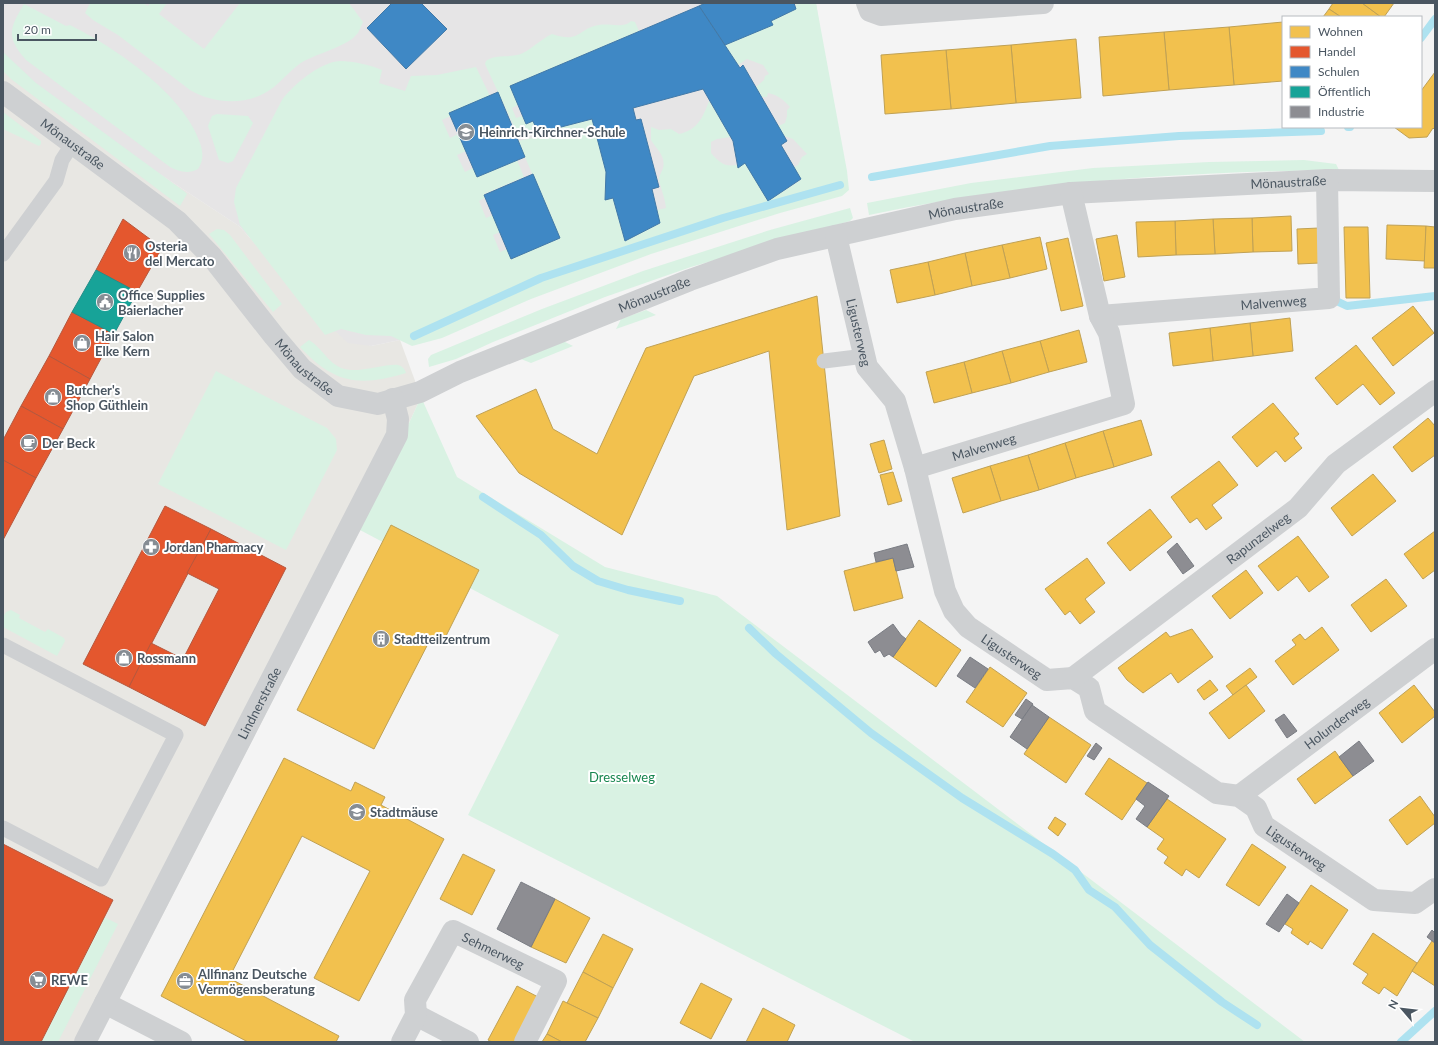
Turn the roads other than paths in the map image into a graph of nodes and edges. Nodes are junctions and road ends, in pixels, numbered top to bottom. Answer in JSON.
{"nodes":[{"id":1,"x":867,"y":3,"type":"edge"},
{"id":2,"x":1042,"y":3,"type":"edge"},
{"id":3,"x":3,"y":92,"type":"edge"},
{"id":4,"x":73,"y":143,"type":"junction"},
{"id":5,"x":1327,"y":180,"type":"junction"},
{"id":6,"x":1435,"y":181,"type":"edge"},
{"id":7,"x":1071,"y":193,"type":"junction"},
{"id":8,"x":836,"y":236,"type":"junction"},
{"id":9,"x":3,"y":254,"type":"edge"},
{"id":10,"x":1100,"y":316,"type":"junction"},
{"id":11,"x":865,"y":356,"type":"junction"},
{"id":12,"x":824,"y":361,"type":"dead end"},
{"id":13,"x":1435,"y":391,"type":"edge"},
{"id":14,"x":393,"y":400,"type":"junction"},
{"id":15,"x":915,"y":468,"type":"junction"},
{"id":16,"x":3,"y":645,"type":"edge"},
{"id":17,"x":1435,"y":650,"type":"edge"},
{"id":18,"x":1073,"y":678,"type":"junction"},
{"id":19,"x":1239,"y":796,"type":"junction"},
{"id":20,"x":3,"y":828,"type":"edge"},
{"id":21,"x":1435,"y":889,"type":"edge"},
{"id":22,"x":105,"y":1003,"type":"junction"},
{"id":23,"x":416,"y":1015,"type":"junction"},
{"id":24,"x":85,"y":1042,"type":"edge"},
{"id":25,"x":181,"y":1042,"type":"edge"},
{"id":26,"x":402,"y":1042,"type":"edge"},
{"id":27,"x":468,"y":1042,"type":"edge"},
{"id":28,"x":525,"y":1042,"type":"edge"}],
"edges":[{"from":1,"to":2,"type":"street"},
{"from":3,"to":4,"type":"street","name":"Mönaustraße"},
{"from":4,"to":9,"type":"lane"},
{"from":4,"to":14,"type":"street","name":"Mönaustraße"},
{"from":5,"to":6,"type":"street","name":"Mönaustraße"},
{"from":5,"to":7,"type":"street","name":"Mönaustraße"},
{"from":5,"to":10,"type":"street","name":"Malvenweg"},
{"from":7,"to":8,"type":"street","name":"Mönaustraße"},
{"from":7,"to":10,"type":"street","name":"Malvenweg"},
{"from":8,"to":11,"type":"street","name":"Ligusterweg"},
{"from":8,"to":14,"type":"street","name":"Mönaustraße"},
{"from":10,"to":15,"type":"street","name":"Malvenweg"},
{"from":11,"to":12,"type":"lane"},
{"from":11,"to":15,"type":"street","name":"Ligusterweg"},
{"from":13,"to":18,"type":"street","name":"Rapunzelweg"},
{"from":14,"to":22,"type":"street","name":"Lindnerstraße"},
{"from":15,"to":18,"type":"street","name":"Ligusterweg"},
{"from":16,"to":20,"type":"lane"},
{"from":17,"to":19,"type":"street","name":"Holunderweg"},
{"from":18,"to":19,"type":"street","name":"Ligusterweg"},
{"from":19,"to":21,"type":"street","name":"Ligusterweg"},
{"from":22,"to":24,"type":"street","name":"Lindnerstraße"},
{"from":22,"to":25,"type":"street"},
{"from":23,"to":26,"type":"street","name":"Sehmerweg"},
{"from":23,"to":27,"type":"street"},
{"from":23,"to":28,"type":"street","name":"Sehmerweg"}]}
